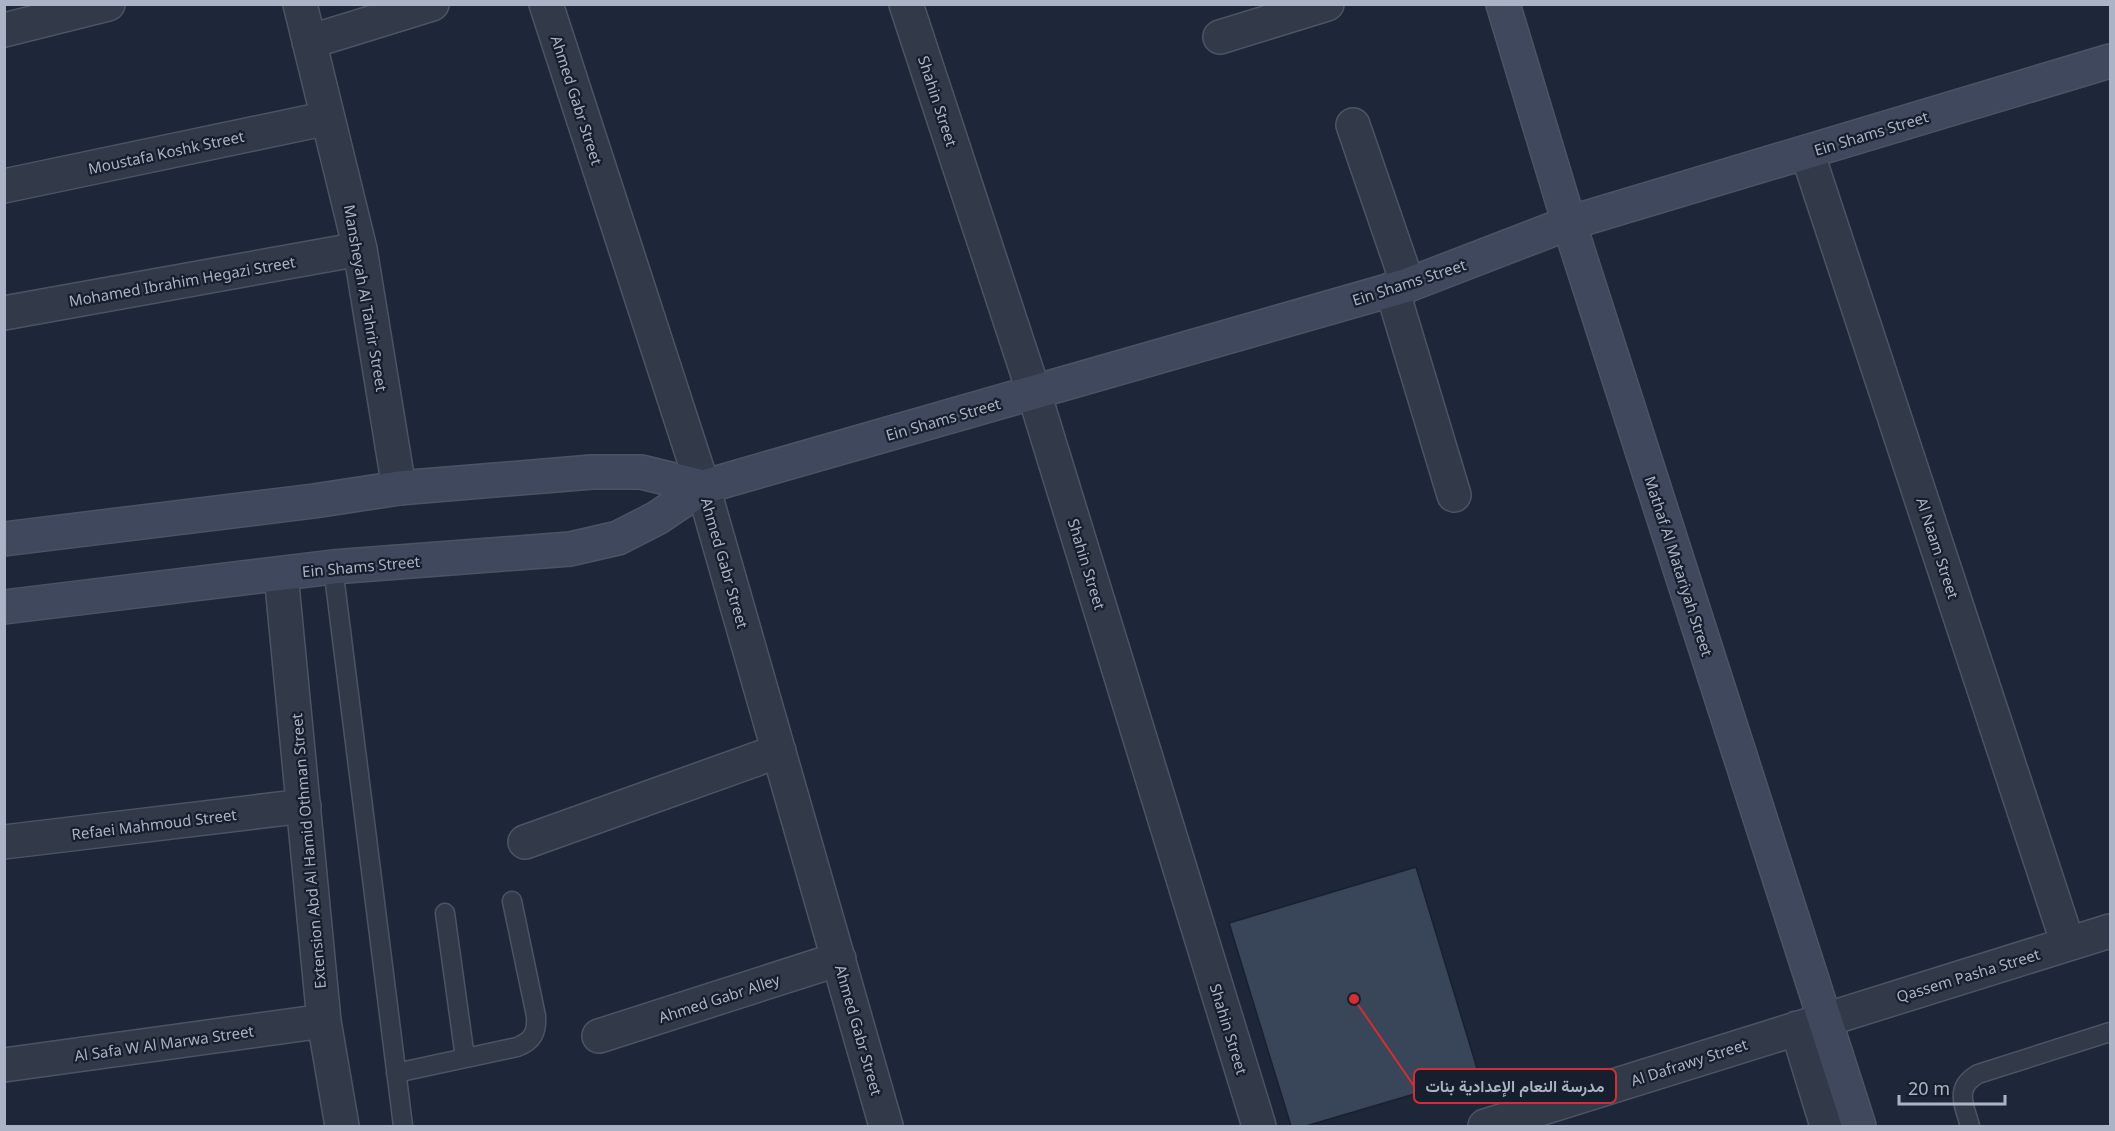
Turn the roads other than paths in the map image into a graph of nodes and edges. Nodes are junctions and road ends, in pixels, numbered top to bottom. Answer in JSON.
{"nodes":[{"id":1,"x":108,"y":4,"type":"edge"},
{"id":2,"x":300,"y":4,"type":"edge"},
{"id":3,"x":432,"y":4,"type":"edge"},
{"id":4,"x":546,"y":4,"type":"edge"},
{"id":5,"x":906,"y":4,"type":"edge"},
{"id":6,"x":1327,"y":4,"type":"edge"},
{"id":7,"x":1503,"y":4,"type":"edge"},
{"id":8,"x":4,"y":30,"type":"edge"},
{"id":9,"x":1220,"y":37,"type":"dead end"},
{"id":10,"x":309,"y":42,"type":"junction"},
{"id":11,"x":2110,"y":61,"type":"edge"},
{"id":12,"x":328,"y":118,"type":"junction"},
{"id":13,"x":1353,"y":125,"type":"dead end"},
{"id":14,"x":1807,"y":152,"type":"junction"},
{"id":15,"x":4,"y":186,"type":"edge"},
{"id":16,"x":1569,"y":224,"type":"junction"},
{"id":17,"x":360,"y":249,"type":"junction"},
{"id":18,"x":1400,"y":287,"type":"junction"},
{"id":19,"x":4,"y":314,"type":"edge"},
{"id":20,"x":1034,"y":393,"type":"junction"},
{"id":21,"x":399,"y":488,"type":"junction"},
{"id":22,"x":703,"y":488,"type":"junction"},
{"id":23,"x":1454,"y":495,"type":"dead end"},
{"id":24,"x":4,"y":539,"type":"edge"},
{"id":25,"x":333,"y":567,"type":"junction"},
{"id":26,"x":281,"y":574,"type":"junction"},
{"id":27,"x":4,"y":607,"type":"edge"},
{"id":28,"x":779,"y":752,"type":"junction"},
{"id":29,"x":304,"y":806,"type":"junction"},
{"id":30,"x":4,"y":842,"type":"edge"},
{"id":31,"x":525,"y":842,"type":"dead end"},
{"id":32,"x":512,"y":901,"type":"dead end"},
{"id":33,"x":445,"y":913,"type":"dead end"},
{"id":34,"x":2110,"y":931,"type":"edge"},
{"id":35,"x":2068,"y":944,"type":"junction"},
{"id":36,"x":839,"y":960,"type":"junction"},
{"id":37,"x":324,"y":1021,"type":"junction"},
{"id":38,"x":1811,"y":1023,"type":"junction"},
{"id":39,"x":2110,"y":1032,"type":"edge"},
{"id":40,"x":599,"y":1036,"type":"dead end"},
{"id":41,"x":465,"y":1058,"type":"junction"},
{"id":42,"x":4,"y":1065,"type":"edge"},
{"id":43,"x":396,"y":1073,"type":"junction"},
{"id":44,"x":342,"y":1126,"type":"edge"},
{"id":45,"x":403,"y":1126,"type":"edge"},
{"id":46,"x":886,"y":1126,"type":"edge"},
{"id":47,"x":1259,"y":1126,"type":"edge"},
{"id":48,"x":1485,"y":1126,"type":"edge"},
{"id":49,"x":1827,"y":1126,"type":"edge"},
{"id":50,"x":1859,"y":1126,"type":"edge"},
{"id":51,"x":1970,"y":1126,"type":"edge"}],
"edges":[{"from":1,"to":8,"type":"street"},
{"from":2,"to":10,"type":"street","name":"Mansheyah Al Tahrir Street"},
{"from":3,"to":10,"type":"street"},
{"from":4,"to":22,"type":"street","name":"Ahmed Gabr Street"},
{"from":5,"to":20,"type":"street","name":"Shahin Street"},
{"from":6,"to":9,"type":"street"},
{"from":7,"to":16,"type":"main road","name":"Mathaf Al Matariyah Street"},
{"from":10,"to":12,"type":"street","name":"Mansheyah Al Tahrir Street"},
{"from":11,"to":14,"type":"main road","name":"Ein Shams Street"},
{"from":12,"to":15,"type":"street","name":"Moustafa Koshk Street"},
{"from":12,"to":17,"type":"street","name":"Mansheyah Al Tahrir Street"},
{"from":13,"to":18,"type":"street"},
{"from":14,"to":16,"type":"main road","name":"Ein Shams Street"},
{"from":14,"to":35,"type":"street","name":"Al Naam Street"},
{"from":16,"to":18,"type":"main road","name":"Ein Shams Street"},
{"from":16,"to":38,"type":"main road","name":"Mathaf Al Matariyah Street"},
{"from":17,"to":19,"type":"street","name":"Mohamed Ibrahim Hegazi Street"},
{"from":17,"to":21,"type":"street","name":"Mansheyah Al Tahrir Street"},
{"from":18,"to":20,"type":"main road","name":"Ein Shams Street"},
{"from":18,"to":23,"type":"street"},
{"from":20,"to":22,"type":"main road","name":"Ein Shams Street"},
{"from":20,"to":47,"type":"street","name":"Shahin Street"},
{"from":21,"to":22,"type":"main road"},
{"from":21,"to":24,"type":"main road"},
{"from":22,"to":25,"type":"main road","name":"Ein Shams Street"},
{"from":22,"to":28,"type":"street","name":"Ahmed Gabr Street"},
{"from":25,"to":26,"type":"main road","name":"Ein Shams Street"},
{"from":25,"to":43,"type":"lane"},
{"from":26,"to":27,"type":"main road","name":"Ein Shams Street"},
{"from":26,"to":29,"type":"street","name":"Extension Abd Al Hamid Othman Street"},
{"from":28,"to":31,"type":"street"},
{"from":28,"to":36,"type":"street","name":"Ahmed Gabr Street"},
{"from":29,"to":30,"type":"street","name":"Refaei Mahmoud Street"},
{"from":29,"to":37,"type":"street","name":"Extension Abd Al Hamid Othman Street"},
{"from":32,"to":41,"type":"lane"},
{"from":33,"to":41,"type":"lane"},
{"from":34,"to":35,"type":"street","name":"Qassem Pasha Street"},
{"from":35,"to":38,"type":"street","name":"Qassem Pasha Street"},
{"from":36,"to":40,"type":"street","name":"Ahmed Gabr Alley"},
{"from":36,"to":46,"type":"street","name":"Ahmed Gabr Street"},
{"from":37,"to":42,"type":"street","name":"Al Safa W Al Marwa Street"},
{"from":37,"to":44,"type":"street","name":"Extension Abd Al Hamid Othman Street"},
{"from":38,"to":48,"type":"street","name":"Al Dafrawy Street"},
{"from":38,"to":49,"type":"street","name":"Mathaf Al Matariyah Street"},
{"from":38,"to":50,"type":"main road","name":"Mathaf Al Matariyah Street"},
{"from":39,"to":51,"type":"lane"},
{"from":41,"to":43,"type":"lane"},
{"from":43,"to":45,"type":"lane"}]}
